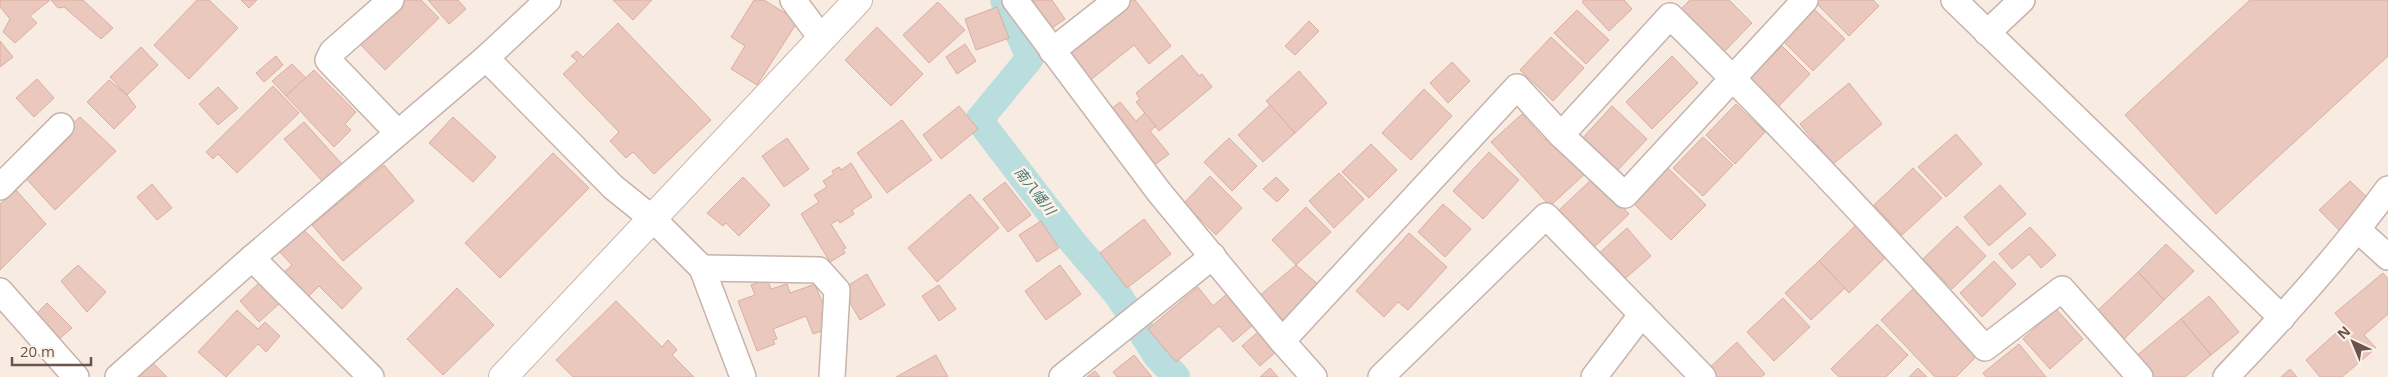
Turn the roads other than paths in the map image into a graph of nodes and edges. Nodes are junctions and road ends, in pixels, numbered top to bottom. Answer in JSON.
{"nodes":[{"id":1,"x":391,"y":0,"type":"edge"},
{"id":2,"x":548,"y":0,"type":"edge"},
{"id":3,"x":793,"y":0,"type":"edge"},
{"id":4,"x":858,"y":0,"type":"edge"},
{"id":5,"x":1015,"y":0,"type":"edge"},
{"id":6,"x":1117,"y":0,"type":"edge"},
{"id":7,"x":1805,"y":0,"type":"edge"},
{"id":8,"x":1954,"y":0,"type":"edge"},
{"id":9,"x":2022,"y":0,"type":"edge"},
{"id":10,"x":1987,"y":33,"type":"junction"},
{"id":11,"x":822,"y":39,"type":"junction"},
{"id":12,"x":1052,"y":51,"type":"junction"},
{"id":13,"x":486,"y":58,"type":"junction"},
{"id":14,"x":1733,"y":78,"type":"junction"},
{"id":15,"x":61,"y":126,"type":"dead end"},
{"id":16,"x":398,"y":133,"type":"junction"},
{"id":17,"x":1561,"y":134,"type":"junction"},
{"id":18,"x":0,"y":188,"type":"edge"},
{"id":19,"x":2388,"y":190,"type":"edge"},
{"id":20,"x":654,"y":220,"type":"junction"},
{"id":21,"x":2358,"y":230,"type":"junction"},
{"id":22,"x":1213,"y":256,"type":"junction"},
{"id":23,"x":2388,"y":257,"type":"edge"},
{"id":24,"x":252,"y":258,"type":"junction"},
{"id":25,"x":702,"y":268,"type":"junction"},
{"id":26,"x":0,"y":291,"type":"edge"},
{"id":27,"x":1642,"y":314,"type":"junction"},
{"id":28,"x":2282,"y":318,"type":"junction"},
{"id":29,"x":1282,"y":341,"type":"junction"},
{"id":30,"x":76,"y":377,"type":"edge"},
{"id":31,"x":118,"y":377,"type":"edge"},
{"id":32,"x":371,"y":377,"type":"edge"},
{"id":33,"x":503,"y":377,"type":"edge"},
{"id":34,"x":743,"y":377,"type":"edge"},
{"id":35,"x":832,"y":377,"type":"edge"},
{"id":36,"x":1062,"y":377,"type":"edge"},
{"id":37,"x":1314,"y":377,"type":"edge"},
{"id":38,"x":1381,"y":377,"type":"edge"},
{"id":39,"x":1594,"y":377,"type":"edge"},
{"id":40,"x":1703,"y":377,"type":"edge"},
{"id":41,"x":2140,"y":377,"type":"edge"},
{"id":42,"x":2226,"y":377,"type":"edge"}],
"edges":[{"from":1,"to":16,"type":"street"},
{"from":2,"to":13,"type":"street"},
{"from":3,"to":11,"type":"street"},
{"from":4,"to":11,"type":"street"},
{"from":5,"to":12,"type":"street"},
{"from":6,"to":12,"type":"street"},
{"from":7,"to":14,"type":"street"},
{"from":8,"to":10,"type":"street"},
{"from":9,"to":10,"type":"street"},
{"from":10,"to":28,"type":"street"},
{"from":11,"to":20,"type":"street"},
{"from":12,"to":22,"type":"street"},
{"from":13,"to":16,"type":"street"},
{"from":13,"to":20,"type":"street"},
{"from":14,"to":17,"type":"street"},
{"from":14,"to":17,"type":"street"},
{"from":14,"to":41,"type":"street"},
{"from":15,"to":18,"type":"street"},
{"from":16,"to":24,"type":"street"},
{"from":17,"to":29,"type":"street"},
{"from":19,"to":21,"type":"street"},
{"from":20,"to":25,"type":"street"},
{"from":20,"to":33,"type":"street"},
{"from":21,"to":23,"type":"street"},
{"from":21,"to":28,"type":"street"},
{"from":22,"to":29,"type":"street"},
{"from":22,"to":36,"type":"street"},
{"from":24,"to":31,"type":"street"},
{"from":24,"to":32,"type":"street"},
{"from":25,"to":34,"type":"street"},
{"from":25,"to":35,"type":"street"},
{"from":26,"to":30,"type":"street"},
{"from":27,"to":38,"type":"street"},
{"from":27,"to":39,"type":"street"},
{"from":27,"to":40,"type":"street"},
{"from":28,"to":42,"type":"street"},
{"from":29,"to":37,"type":"street"}]}
